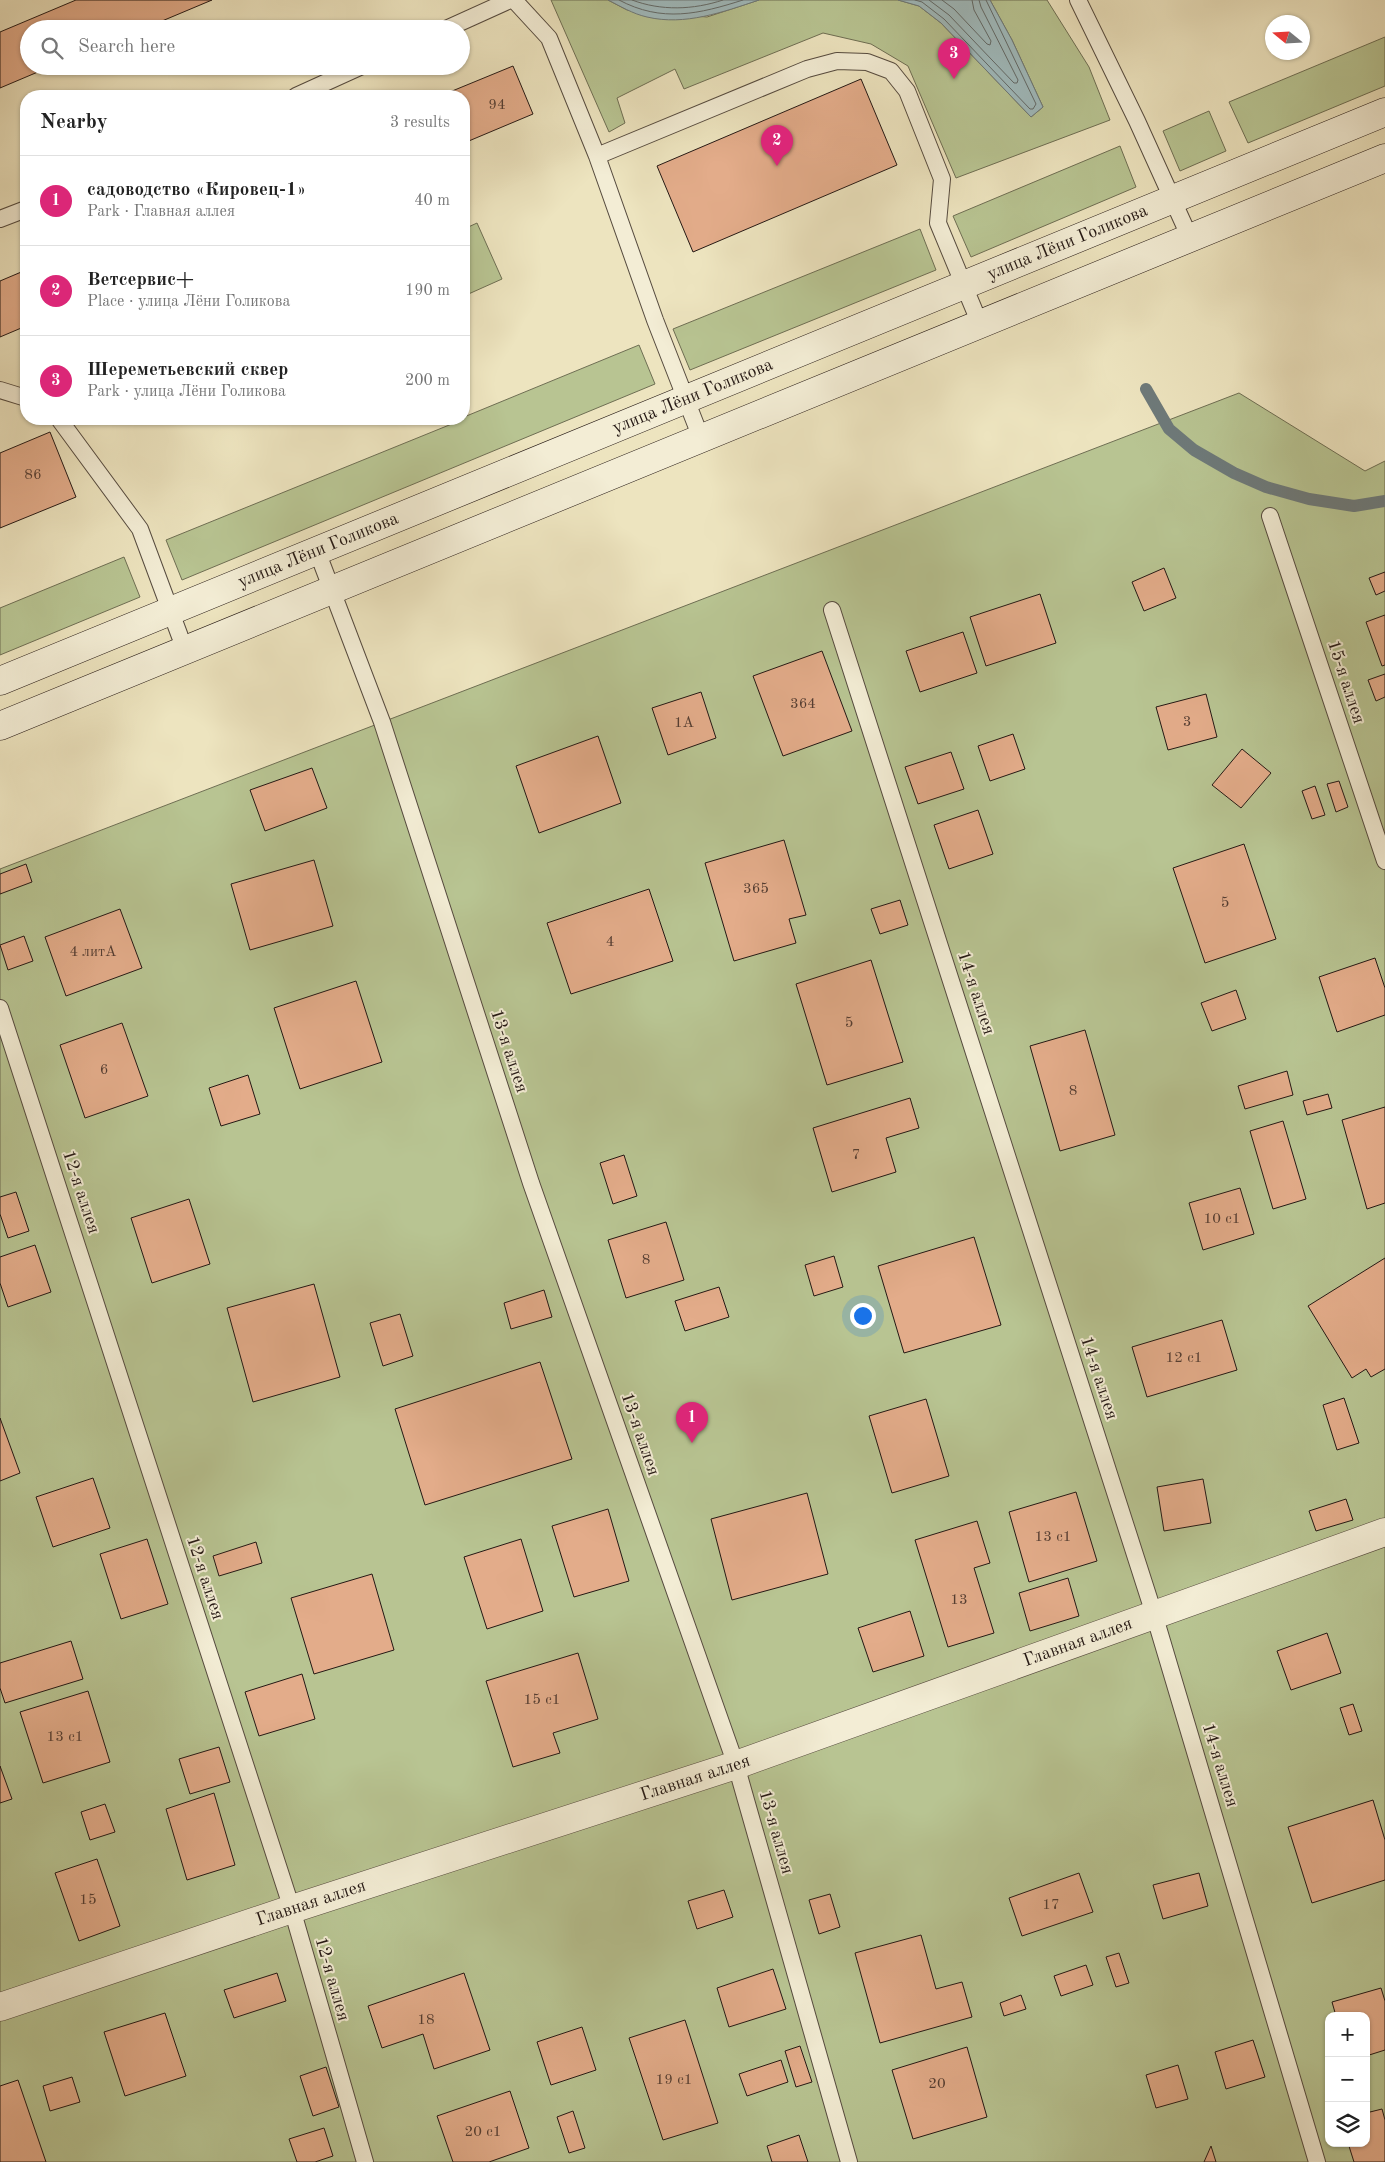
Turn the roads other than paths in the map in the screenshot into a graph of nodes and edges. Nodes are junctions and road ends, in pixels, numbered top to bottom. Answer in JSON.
{"nodes":[{"id":1,"x":512,"y":0,"type":"edge"},
{"id":2,"x":1078,"y":0,"type":"edge"},
{"id":3,"x":466,"y":20,"type":"edge"},
{"id":4,"x":342,"y":75,"type":"edge"},
{"id":5,"x":309,"y":90,"type":"edge"},
{"id":6,"x":1385,"y":112,"type":"edge"},
{"id":7,"x":597,"y":156,"type":"junction"},
{"id":8,"x":1385,"y":158,"type":"edge"},
{"id":9,"x":1172,"y":199,"type":"junction"},
{"id":10,"x":20,"y":211,"type":"edge"},
{"id":11,"x":0,"y":219,"type":"edge"},
{"id":12,"x":1190,"y":238,"type":"junction"},
{"id":13,"x":964,"y":285,"type":"junction"},
{"id":14,"x":980,"y":324,"type":"junction"},
{"id":15,"x":0,"y":390,"type":"edge"},
{"id":16,"x":20,"y":396,"type":"edge"},
{"id":17,"x":685,"y":400,"type":"junction"},
{"id":18,"x":63,"y":425,"type":"edge"},
{"id":19,"x":701,"y":438,"type":"junction"},
{"id":20,"x":1270,"y":516,"type":"dead end"},
{"id":21,"x":317,"y":551,"type":"junction"},
{"id":22,"x":332,"y":590,"type":"junction"},
{"id":23,"x":832,"y":610,"type":"dead end"},
{"id":24,"x":169,"y":612,"type":"junction"},
{"id":25,"x":184,"y":650,"type":"junction"},
{"id":26,"x":0,"y":681,"type":"edge"},
{"id":27,"x":0,"y":726,"type":"edge"},
{"id":28,"x":1385,"y":861,"type":"edge"},
{"id":29,"x":0,"y":1008,"type":"edge"},
{"id":30,"x":1385,"y":1532,"type":"edge"},
{"id":31,"x":1154,"y":1614,"type":"junction"},
{"id":32,"x":736,"y":1765,"type":"junction"},
{"id":33,"x":292,"y":1910,"type":"junction"},
{"id":34,"x":0,"y":2007,"type":"edge"},
{"id":35,"x":365,"y":2162,"type":"edge"},
{"id":36,"x":849,"y":2162,"type":"edge"},
{"id":37,"x":1317,"y":2162,"type":"edge"}],
"edges":[{"from":1,"to":3,"type":"lane"},
{"from":1,"to":7,"type":"lane"},
{"from":2,"to":9,"type":"lane"},
{"from":4,"to":5,"type":"lane"},
{"from":6,"to":9,"type":"street","name":"улица Лёни Голикова"},
{"from":7,"to":13,"type":"lane"},
{"from":7,"to":17,"type":"lane"},
{"from":8,"to":12,"type":"street"},
{"from":9,"to":12,"type":"lane"},
{"from":9,"to":13,"type":"street","name":"улица Лёни Голикова"},
{"from":10,"to":11,"type":"lane"},
{"from":12,"to":14,"type":"street"},
{"from":13,"to":14,"type":"lane"},
{"from":13,"to":17,"type":"street","name":"улица Лёни Голикова"},
{"from":14,"to":19,"type":"street"},
{"from":15,"to":16,"type":"lane"},
{"from":17,"to":19,"type":"lane"},
{"from":17,"to":21,"type":"street","name":"улица Лёни Голикова"},
{"from":18,"to":24,"type":"lane"},
{"from":19,"to":22,"type":"street"},
{"from":20,"to":28,"type":"lane","name":"15-я аллея"},
{"from":21,"to":22,"type":"lane","name":"13-я аллея"},
{"from":21,"to":24,"type":"street","name":"улица Лёни Голикова"},
{"from":22,"to":25,"type":"street"},
{"from":22,"to":32,"type":"lane","name":"13-я аллея"},
{"from":23,"to":31,"type":"lane","name":"14-я аллея"},
{"from":24,"to":25,"type":"lane"},
{"from":24,"to":26,"type":"street","name":"улица Лёни Голикова"},
{"from":25,"to":27,"type":"street"},
{"from":29,"to":33,"type":"lane","name":"12-я аллея"},
{"from":30,"to":31,"type":"street","name":"Главная аллея"},
{"from":31,"to":32,"type":"street","name":"Главная аллея"},
{"from":31,"to":37,"type":"lane","name":"14-я аллея"},
{"from":32,"to":33,"type":"street","name":"Главная аллея"},
{"from":32,"to":36,"type":"lane","name":"13-я аллея"},
{"from":33,"to":34,"type":"street","name":"Главная аллея"},
{"from":33,"to":35,"type":"lane","name":"12-я аллея"}]}
